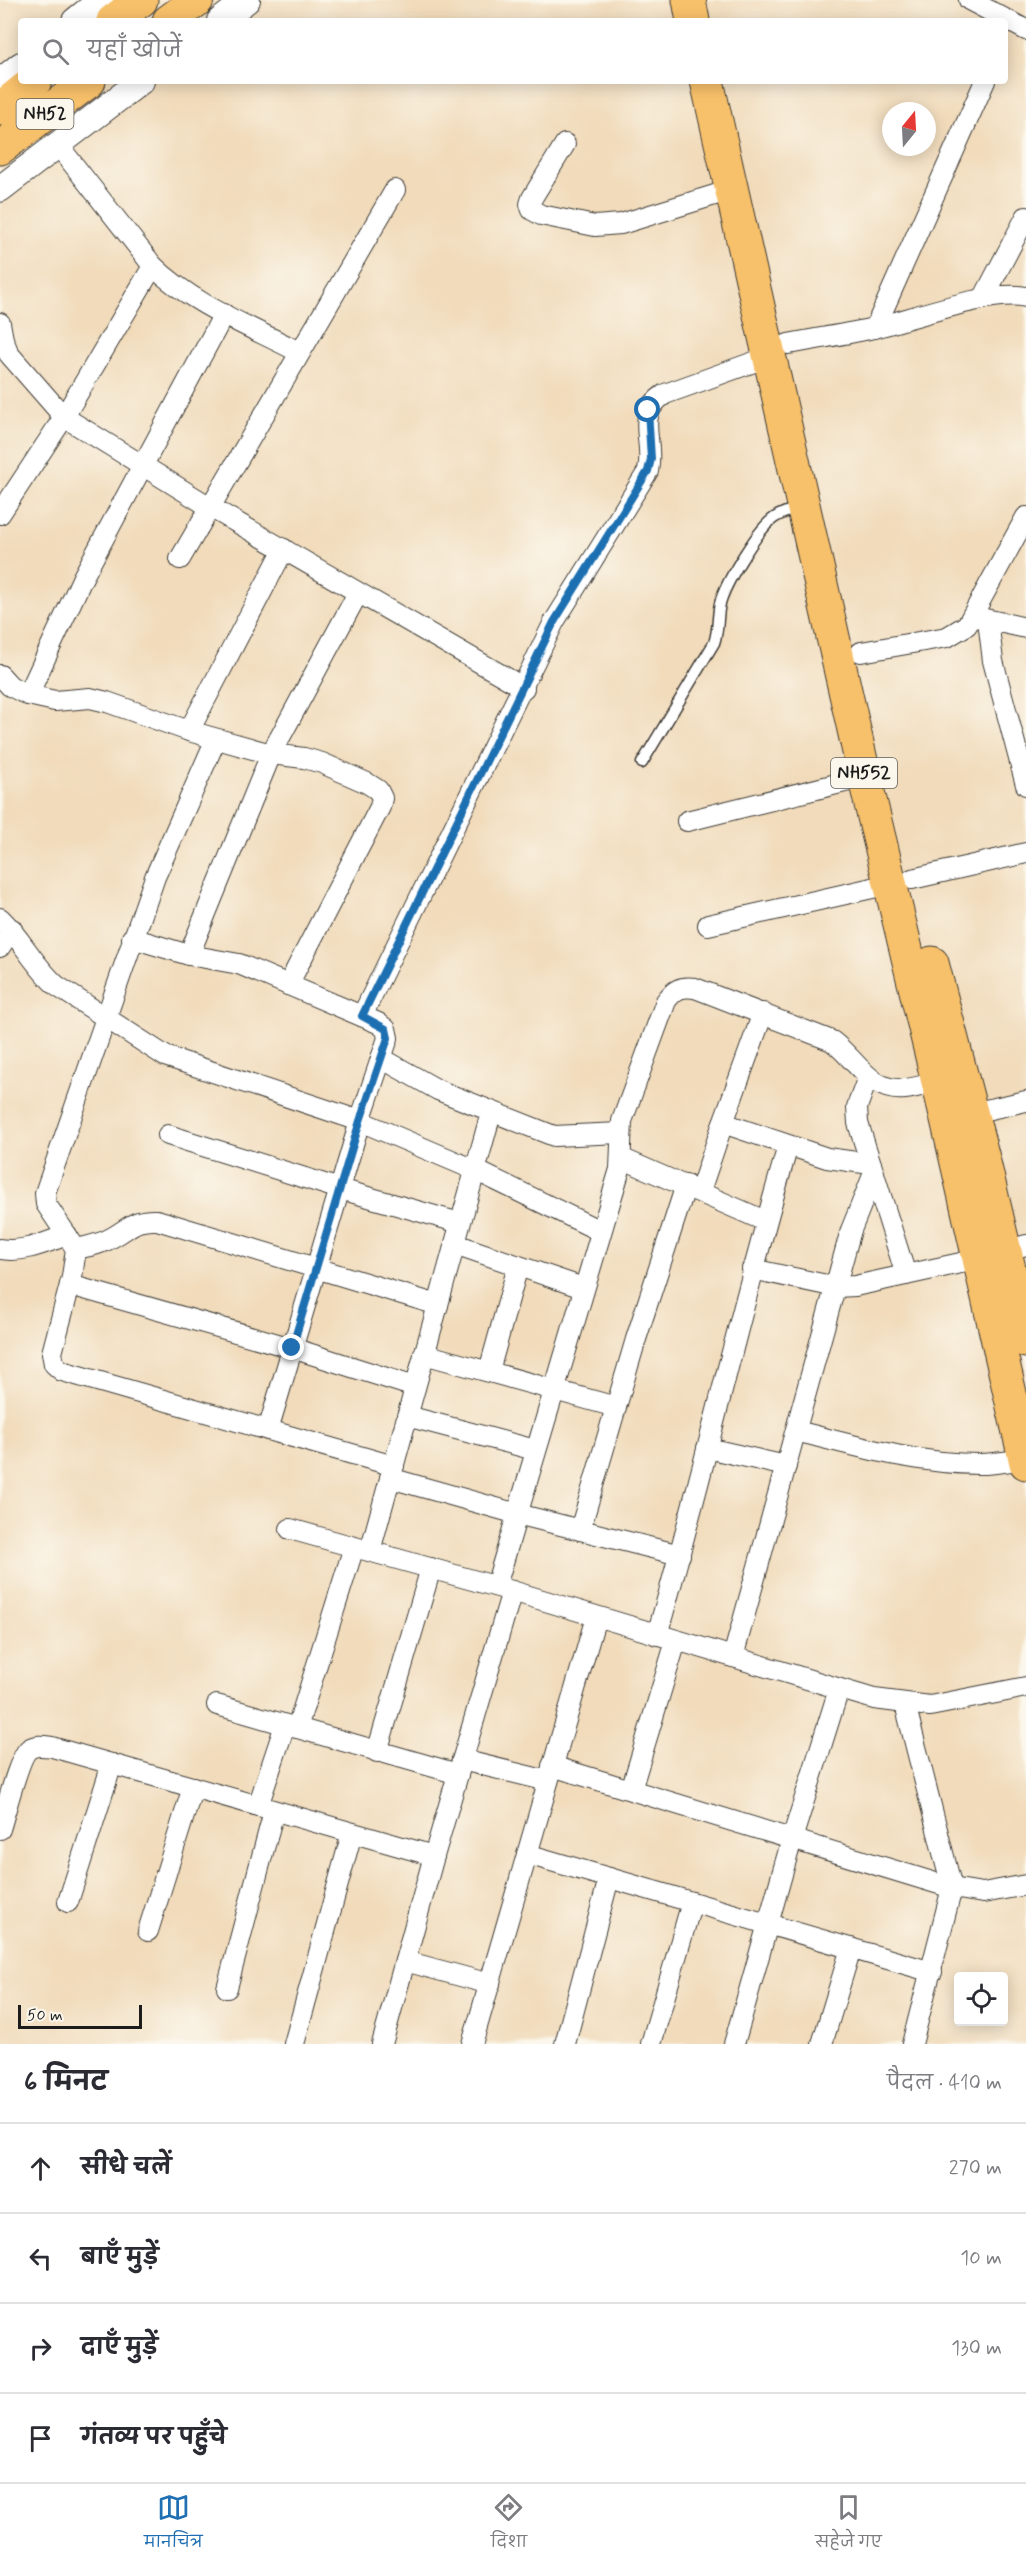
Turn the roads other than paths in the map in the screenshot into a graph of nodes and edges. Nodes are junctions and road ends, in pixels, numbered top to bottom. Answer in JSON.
{"nodes":[{"id":1,"x":101,"y":0,"type":"edge"},
{"id":2,"x":141,"y":0,"type":"edge"},
{"id":3,"x":197,"y":0,"type":"edge"},
{"id":4,"x":247,"y":0,"type":"edge"},
{"id":5,"x":689,"y":0,"type":"edge"},
{"id":6,"x":711,"y":0,"type":"edge"},
{"id":7,"x":969,"y":0,"type":"edge"},
{"id":8,"x":79,"y":18,"type":"edge"},
{"id":9,"x":117,"y":18,"type":"edge"},
{"id":10,"x":173,"y":18,"type":"edge"},
{"id":11,"x":224,"y":18,"type":"edge"},
{"id":12,"x":692,"y":18,"type":"edge"},
{"id":13,"x":715,"y":18,"type":"edge"},
{"id":14,"x":996,"y":18,"type":"edge"},
{"id":15,"x":18,"y":67,"type":"edge"},
{"id":16,"x":0,"y":82,"type":"edge"},
{"id":17,"x":31,"y":84,"type":"edge"},
{"id":18,"x":85,"y":84,"type":"edge"},
{"id":19,"x":137,"y":84,"type":"edge"},
{"id":20,"x":708,"y":84,"type":"edge"},
{"id":21,"x":730,"y":84,"type":"edge"},
{"id":22,"x":984,"y":84,"type":"edge"},
{"id":23,"x":0,"y":109,"type":"edge"},
{"id":24,"x":565,"y":144,"type":"dead end"},
{"id":25,"x":58,"y":145,"type":"junction"},
{"id":26,"x":0,"y":148,"type":"edge"},
{"id":27,"x":0,"y":189,"type":"edge"},
{"id":28,"x":395,"y":190,"type":"dead end"},
{"id":29,"x":731,"y":190,"type":"junction"},
{"id":30,"x":1026,"y":217,"type":"edge"},
{"id":31,"x":153,"y":266,"type":"junction"},
{"id":32,"x":1026,"y":297,"type":"edge"},
{"id":33,"x":983,"y":299,"type":"junction"},
{"id":34,"x":224,"y":314,"type":"junction"},
{"id":35,"x":0,"y":322,"type":"edge"},
{"id":36,"x":875,"y":328,"type":"junction"},
{"id":37,"x":778,"y":350,"type":"junction"},
{"id":38,"x":298,"y":352,"type":"junction"},
{"id":39,"x":64,"y":417,"type":"junction"},
{"id":40,"x":143,"y":467,"type":"junction"},
{"id":41,"x":803,"y":506,"type":"junction"},
{"id":42,"x":210,"y":507,"type":"junction"},
{"id":43,"x":0,"y":514,"type":"edge"},
{"id":44,"x":1026,"y":517,"type":"edge"},
{"id":45,"x":284,"y":549,"type":"junction"},
{"id":46,"x":180,"y":559,"type":"dead end"},
{"id":47,"x":358,"y":593,"type":"junction"},
{"id":48,"x":981,"y":618,"type":"junction"},
{"id":49,"x":1026,"y":628,"type":"edge"},
{"id":50,"x":861,"y":652,"type":"junction"},
{"id":51,"x":0,"y":675,"type":"edge"},
{"id":52,"x":524,"y":688,"type":"junction"},
{"id":53,"x":28,"y":695,"type":"junction"},
{"id":54,"x":189,"y":731,"type":"junction"},
{"id":55,"x":216,"y":739,"type":"junction"},
{"id":56,"x":271,"y":754,"type":"junction"},
{"id":57,"x":642,"y":763,"type":"dead end"},
{"id":58,"x":865,"y":777,"type":"junction"},
{"id":59,"x":1026,"y":785,"type":"edge"},
{"id":60,"x":687,"y":821,"type":"dead end"},
{"id":61,"x":1026,"y":853,"type":"edge"},
{"id":62,"x":901,"y":881,"type":"junction"},
{"id":63,"x":6,"y":923,"type":"edge"},
{"id":64,"x":708,"y":925,"type":"dead end"},
{"id":65,"x":132,"y":939,"type":"junction"},
{"id":66,"x":0,"y":947,"type":"edge"},
{"id":67,"x":189,"y":955,"type":"junction"},
{"id":68,"x":288,"y":985,"type":"junction"},
{"id":69,"x":763,"y":1013,"type":"junction"},
{"id":70,"x":105,"y":1016,"type":"junction"},
{"id":71,"x":362,"y":1016,"type":"junction"},
{"id":72,"x":381,"y":1058,"type":"junction"},
{"id":73,"x":868,"y":1077,"type":"junction"},
{"id":74,"x":938,"y":1082,"type":"junction"},
{"id":75,"x":1026,"y":1101,"type":"edge"},
{"id":76,"x":491,"y":1113,"type":"junction"},
{"id":77,"x":972,"y":1113,"type":"junction"},
{"id":78,"x":360,"y":1121,"type":"junction"},
{"id":79,"x":723,"y":1123,"type":"junction"},
{"id":80,"x":620,"y":1133,"type":"junction"},
{"id":81,"x":168,"y":1135,"type":"dead end"},
{"id":82,"x":788,"y":1146,"type":"junction"},
{"id":83,"x":621,"y":1158,"type":"junction"},
{"id":84,"x":872,"y":1169,"type":"junction"},
{"id":85,"x":475,"y":1170,"type":"junction"},
{"id":86,"x":693,"y":1188,"type":"junction"},
{"id":87,"x":340,"y":1189,"type":"junction"},
{"id":88,"x":765,"y":1221,"type":"junction"},
{"id":89,"x":460,"y":1223,"type":"junction"},
{"id":90,"x":600,"y":1231,"type":"junction"},
{"id":91,"x":71,"y":1242,"type":"junction"},
{"id":92,"x":455,"y":1244,"type":"junction"},
{"id":93,"x":0,"y":1249,"type":"edge"},
{"id":94,"x":1004,"y":1252,"type":"edge"},
{"id":95,"x":518,"y":1266,"type":"junction"},
{"id":96,"x":316,"y":1268,"type":"junction"},
{"id":97,"x":752,"y":1269,"type":"junction"},
{"id":98,"x":906,"y":1275,"type":"junction"},
{"id":99,"x":70,"y":1286,"type":"junction"},
{"id":100,"x":836,"y":1287,"type":"junction"},
{"id":101,"x":583,"y":1288,"type":"junction"},
{"id":102,"x":438,"y":1305,"type":"junction"},
{"id":103,"x":1026,"y":1341,"type":"edge"},
{"id":104,"x":292,"y":1348,"type":"junction"},
{"id":105,"x":424,"y":1354,"type":"junction"},
{"id":106,"x":489,"y":1371,"type":"junction"},
{"id":107,"x":415,"y":1387,"type":"junction"},
{"id":108,"x":554,"y":1388,"type":"junction"},
{"id":109,"x":615,"y":1407,"type":"junction"},
{"id":110,"x":407,"y":1416,"type":"junction"},
{"id":111,"x":268,"y":1430,"type":"junction"},
{"id":112,"x":796,"y":1431,"type":"junction"},
{"id":113,"x":707,"y":1448,"type":"junction"},
{"id":114,"x":535,"y":1450,"type":"junction"},
{"id":115,"x":1026,"y":1461,"type":"edge"},
{"id":116,"x":786,"y":1466,"type":"junction"},
{"id":117,"x":392,"y":1472,"type":"junction"},
{"id":118,"x":517,"y":1514,"type":"junction"},
{"id":119,"x":290,"y":1529,"type":"dead end"},
{"id":120,"x":580,"y":1530,"type":"junction"},
{"id":121,"x":362,"y":1549,"type":"junction"},
{"id":122,"x":680,"y":1555,"type":"junction"},
{"id":123,"x":431,"y":1568,"type":"junction"},
{"id":124,"x":504,"y":1588,"type":"junction"},
{"id":125,"x":596,"y":1617,"type":"junction"},
{"id":126,"x":657,"y":1635,"type":"junction"},
{"id":127,"x":676,"y":1641,"type":"junction"},
{"id":128,"x":732,"y":1657,"type":"junction"},
{"id":129,"x":1026,"y":1688,"type":"edge"},
{"id":130,"x":839,"y":1689,"type":"junction"},
{"id":131,"x":905,"y":1704,"type":"junction"},
{"id":132,"x":217,"y":1705,"type":"dead end"},
{"id":133,"x":291,"y":1726,"type":"junction"},
{"id":134,"x":377,"y":1752,"type":"junction"},
{"id":135,"x":112,"y":1764,"type":"junction"},
{"id":136,"x":460,"y":1767,"type":"junction"},
{"id":137,"x":550,"y":1773,"type":"junction"},
{"id":138,"x":193,"y":1787,"type":"junction"},
{"id":139,"x":631,"y":1790,"type":"junction"},
{"id":140,"x":266,"y":1808,"type":"junction"},
{"id":141,"x":0,"y":1829,"type":"edge"},
{"id":142,"x":352,"y":1833,"type":"junction"},
{"id":143,"x":792,"y":1839,"type":"junction"},
{"id":144,"x":527,"y":1854,"type":"junction"},
{"id":145,"x":434,"y":1856,"type":"junction"},
{"id":146,"x":609,"y":1878,"type":"junction"},
{"id":147,"x":1026,"y":1885,"type":"edge"},
{"id":148,"x":952,"y":1888,"type":"junction"},
{"id":149,"x":68,"y":1902,"type":"dead end"},
{"id":150,"x":692,"y":1902,"type":"junction"},
{"id":151,"x":768,"y":1924,"type":"junction"},
{"id":152,"x":148,"y":1931,"type":"dead end"},
{"id":153,"x":851,"y":1948,"type":"junction"},
{"id":154,"x":405,"y":1961,"type":"junction"},
{"id":155,"x":932,"y":1972,"type":"junction"},
{"id":156,"x":490,"y":1984,"type":"junction"},
{"id":157,"x":227,"y":1988,"type":"dead end"},
{"id":158,"x":294,"y":2044,"type":"edge"},
{"id":159,"x":382,"y":2044,"type":"edge"},
{"id":160,"x":472,"y":2044,"type":"edge"},
{"id":161,"x":565,"y":2044,"type":"edge"},
{"id":162,"x":651,"y":2044,"type":"edge"},
{"id":163,"x":734,"y":2044,"type":"edge"},
{"id":164,"x":822,"y":2044,"type":"edge"},
{"id":165,"x":912,"y":2044,"type":"edge"}],
"edges":[{"from":1,"to":8,"type":"street"},
{"from":2,"to":9,"type":"highway"},
{"from":3,"to":10,"type":"highway"},
{"from":4,"to":11,"type":"street"},
{"from":5,"to":12,"type":"highway"},
{"from":6,"to":13,"type":"highway"},
{"from":7,"to":14,"type":"street"},
{"from":15,"to":16,"type":"street"},
{"from":17,"to":23,"type":"highway","number":"NH52"},
{"from":18,"to":26,"type":"highway","number":"NH52"},
{"from":19,"to":25,"type":"street"},
{"from":20,"to":29,"type":"highway","number":"NH552"},
{"from":21,"to":37,"type":"highway","number":"NH552"},
{"from":22,"to":36,"type":"street"},
{"from":24,"to":29,"type":"street"},
{"from":25,"to":27,"type":"street"},
{"from":25,"to":31,"type":"street"},
{"from":28,"to":38,"type":"street"},
{"from":29,"to":37,"type":"highway","number":"NH552"},
{"from":30,"to":33,"type":"street"},
{"from":31,"to":34,"type":"street"},
{"from":31,"to":39,"type":"street"},
{"from":32,"to":33,"type":"street"},
{"from":33,"to":36,"type":"street"},
{"from":34,"to":38,"type":"street"},
{"from":34,"to":40,"type":"street"},
{"from":35,"to":39,"type":"street"},
{"from":36,"to":37,"type":"street"},
{"from":37,"to":41,"type":"highway","number":"NH552"},
{"from":37,"to":50,"type":"highway","number":"NH552"},
{"from":37,"to":52,"type":"street"},
{"from":38,"to":42,"type":"street"},
{"from":39,"to":40,"type":"street"},
{"from":39,"to":43,"type":"street"},
{"from":40,"to":42,"type":"street"},
{"from":40,"to":53,"type":"street"},
{"from":41,"to":57,"type":"lane"},
{"from":41,"to":58,"type":"highway","number":"NH552"},
{"from":42,"to":45,"type":"street"},
{"from":42,"to":46,"type":"street"},
{"from":44,"to":48,"type":"street"},
{"from":45,"to":47,"type":"street"},
{"from":45,"to":54,"type":"street"},
{"from":47,"to":52,"type":"street"},
{"from":47,"to":56,"type":"street"},
{"from":48,"to":49,"type":"street"},
{"from":48,"to":50,"type":"street"},
{"from":48,"to":59,"type":"street"},
{"from":50,"to":62,"type":"highway","number":"NH552"},
{"from":51,"to":53,"type":"street"},
{"from":52,"to":71,"type":"street"},
{"from":53,"to":54,"type":"street"},
{"from":54,"to":55,"type":"street"},
{"from":55,"to":56,"type":"street"},
{"from":55,"to":65,"type":"street"},
{"from":56,"to":67,"type":"street"},
{"from":56,"to":68,"type":"street"},
{"from":58,"to":60,"type":"street"},
{"from":58,"to":62,"type":"highway","number":"NH552"},
{"from":61,"to":62,"type":"street"},
{"from":62,"to":64,"type":"street"},
{"from":62,"to":74,"type":"highway","number":"NH552"},
{"from":62,"to":77,"type":"highway","number":"NH552"},
{"from":63,"to":66,"type":"street"},
{"from":63,"to":70,"type":"street"},
{"from":65,"to":67,"type":"street"},
{"from":65,"to":70,"type":"street"},
{"from":67,"to":68,"type":"street"},
{"from":68,"to":71,"type":"street"},
{"from":69,"to":73,"type":"street"},
{"from":69,"to":79,"type":"street"},
{"from":69,"to":80,"type":"street"},
{"from":70,"to":78,"type":"street"},
{"from":70,"to":91,"type":"street"},
{"from":71,"to":72,"type":"street"},
{"from":72,"to":76,"type":"street"},
{"from":72,"to":78,"type":"street"},
{"from":73,"to":74,"type":"street"},
{"from":73,"to":84,"type":"street"},
{"from":74,"to":94,"type":"highway","number":"NH552"},
{"from":75,"to":77,"type":"street"},
{"from":76,"to":80,"type":"street"},
{"from":76,"to":85,"type":"street"},
{"from":77,"to":94,"type":"highway","number":"NH552"},
{"from":78,"to":85,"type":"street"},
{"from":78,"to":87,"type":"street"},
{"from":79,"to":82,"type":"street"},
{"from":79,"to":86,"type":"street"},
{"from":80,"to":83,"type":"street"},
{"from":81,"to":87,"type":"street"},
{"from":82,"to":84,"type":"street"},
{"from":82,"to":88,"type":"street"},
{"from":83,"to":86,"type":"street"},
{"from":83,"to":90,"type":"street"},
{"from":84,"to":98,"type":"street"},
{"from":84,"to":100,"type":"street"},
{"from":85,"to":89,"type":"street"},
{"from":85,"to":90,"type":"street"},
{"from":86,"to":88,"type":"street"},
{"from":86,"to":109,"type":"street"},
{"from":87,"to":89,"type":"street"},
{"from":87,"to":96,"type":"street"},
{"from":88,"to":97,"type":"street"},
{"from":89,"to":92,"type":"street"},
{"from":90,"to":101,"type":"street"},
{"from":91,"to":93,"type":"street"},
{"from":91,"to":96,"type":"street"},
{"from":91,"to":99,"type":"street"},
{"from":92,"to":95,"type":"street"},
{"from":92,"to":102,"type":"street"},
{"from":94,"to":98,"type":"street"},
{"from":94,"to":103,"type":"highway","number":"NH552"},
{"from":94,"to":115,"type":"highway","number":"NH552"},
{"from":95,"to":101,"type":"street"},
{"from":95,"to":106,"type":"street"},
{"from":96,"to":102,"type":"street"},
{"from":96,"to":104,"type":"street"},
{"from":97,"to":100,"type":"street"},
{"from":97,"to":113,"type":"street"},
{"from":98,"to":100,"type":"street"},
{"from":99,"to":104,"type":"street"},
{"from":99,"to":111,"type":"street"},
{"from":100,"to":112,"type":"street"},
{"from":101,"to":108,"type":"street"},
{"from":102,"to":105,"type":"street"},
{"from":104,"to":107,"type":"street"},
{"from":104,"to":111,"type":"street"},
{"from":105,"to":106,"type":"street"},
{"from":105,"to":107,"type":"street"},
{"from":106,"to":108,"type":"street"},
{"from":107,"to":110,"type":"street"},
{"from":108,"to":109,"type":"street"},
{"from":108,"to":114,"type":"street"},
{"from":109,"to":120,"type":"street"},
{"from":110,"to":114,"type":"street"},
{"from":110,"to":117,"type":"street"},
{"from":111,"to":117,"type":"street"},
{"from":112,"to":115,"type":"street"},
{"from":112,"to":116,"type":"street"},
{"from":113,"to":116,"type":"street"},
{"from":113,"to":122,"type":"street"},
{"from":114,"to":118,"type":"street"},
{"from":116,"to":128,"type":"street"},
{"from":117,"to":118,"type":"street"},
{"from":117,"to":121,"type":"street"},
{"from":118,"to":120,"type":"street"},
{"from":118,"to":124,"type":"street"},
{"from":119,"to":121,"type":"street"},
{"from":120,"to":122,"type":"street"},
{"from":121,"to":123,"type":"street"},
{"from":121,"to":133,"type":"street"},
{"from":122,"to":126,"type":"street"},
{"from":123,"to":124,"type":"street"},
{"from":123,"to":134,"type":"street"},
{"from":124,"to":125,"type":"street"},
{"from":124,"to":136,"type":"street"},
{"from":125,"to":126,"type":"street"},
{"from":125,"to":137,"type":"street"},
{"from":126,"to":127,"type":"street"},
{"from":127,"to":128,"type":"street"},
{"from":127,"to":139,"type":"street"},
{"from":128,"to":130,"type":"street"},
{"from":129,"to":131,"type":"street"},
{"from":130,"to":131,"type":"street"},
{"from":130,"to":143,"type":"street"},
{"from":131,"to":148,"type":"street"},
{"from":132,"to":133,"type":"street"},
{"from":133,"to":134,"type":"street"},
{"from":133,"to":140,"type":"street"},
{"from":134,"to":136,"type":"street"},
{"from":135,"to":138,"type":"street"},
{"from":135,"to":141,"type":"street"},
{"from":135,"to":149,"type":"street"},
{"from":136,"to":137,"type":"street"},
{"from":136,"to":145,"type":"street"},
{"from":137,"to":139,"type":"street"},
{"from":137,"to":144,"type":"street"},
{"from":138,"to":140,"type":"street"},
{"from":138,"to":152,"type":"street"},
{"from":139,"to":143,"type":"street"},
{"from":140,"to":142,"type":"street"},
{"from":140,"to":157,"type":"street"},
{"from":142,"to":145,"type":"street"},
{"from":142,"to":158,"type":"street"},
{"from":143,"to":148,"type":"street"},
{"from":143,"to":151,"type":"street"},
{"from":144,"to":146,"type":"street"},
{"from":144,"to":156,"type":"street"},
{"from":145,"to":154,"type":"street"},
{"from":146,"to":150,"type":"street"},
{"from":146,"to":161,"type":"street"},
{"from":147,"to":148,"type":"street"},
{"from":148,"to":155,"type":"street"},
{"from":150,"to":151,"type":"street"},
{"from":150,"to":162,"type":"street"},
{"from":151,"to":153,"type":"street"},
{"from":151,"to":163,"type":"street"},
{"from":153,"to":155,"type":"street"},
{"from":153,"to":164,"type":"street"},
{"from":154,"to":156,"type":"street"},
{"from":154,"to":159,"type":"street"},
{"from":155,"to":165,"type":"street"},
{"from":156,"to":160,"type":"street"}]}
